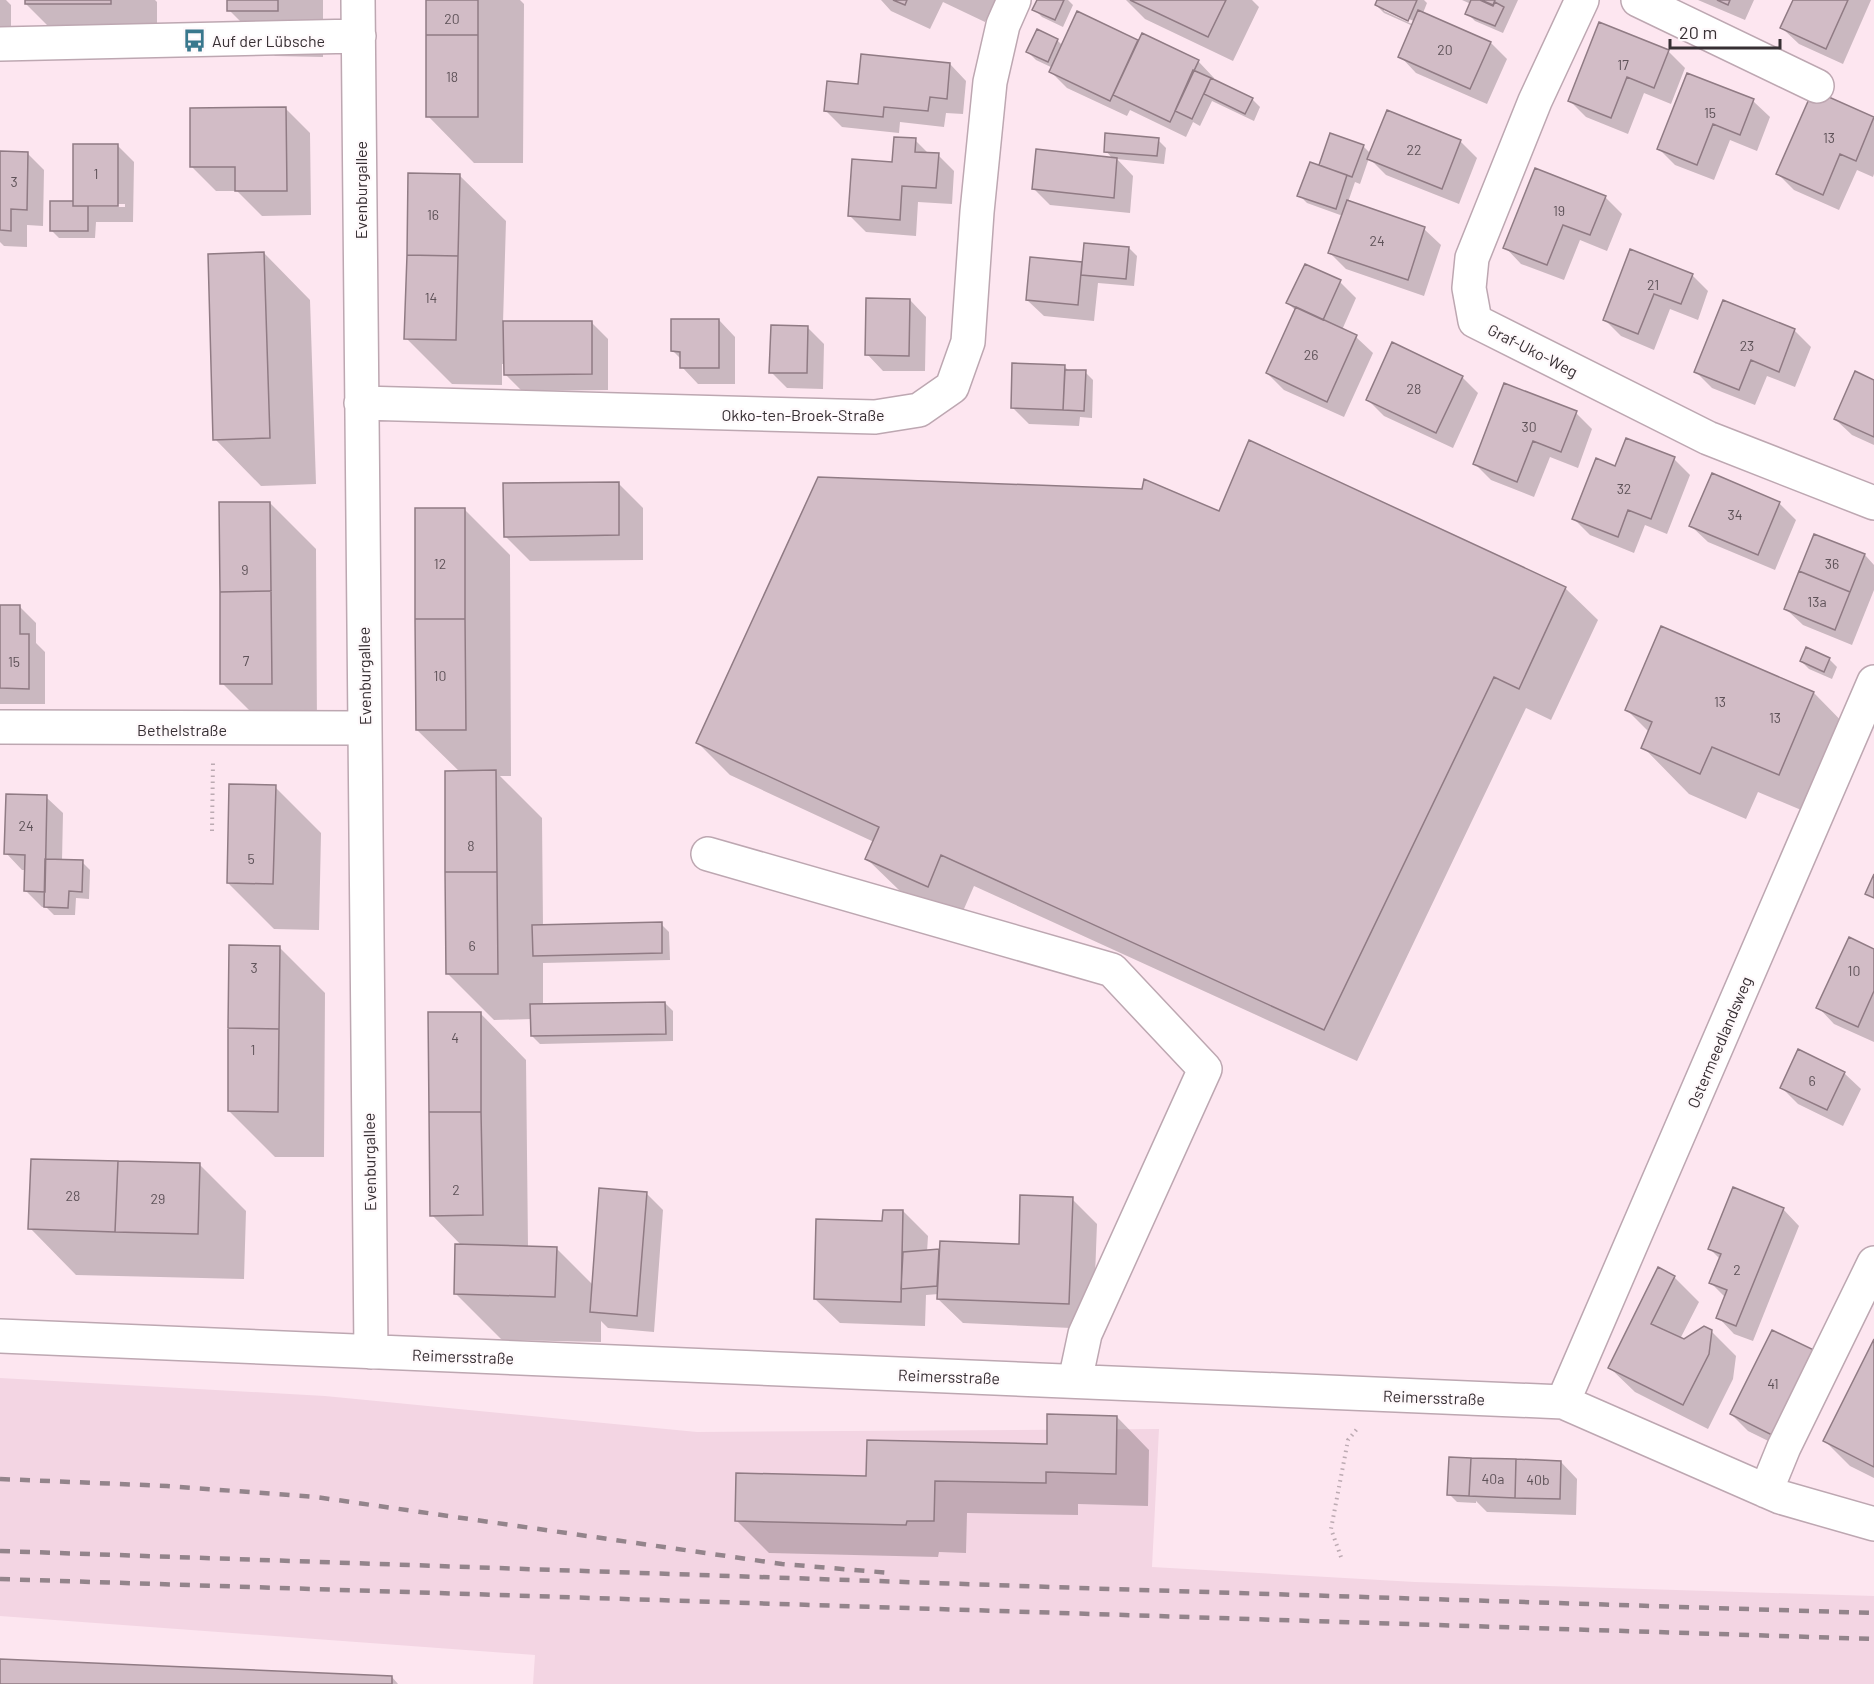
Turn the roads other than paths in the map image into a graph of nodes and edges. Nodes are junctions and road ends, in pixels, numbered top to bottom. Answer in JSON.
{"nodes":[{"id":1,"x":358,"y":0,"type":"edge"},
{"id":2,"x":1014,"y":0,"type":"edge"},
{"id":3,"x":1581,"y":0,"type":"edge"},
{"id":4,"x":1638,"y":0,"type":"edge"},
{"id":5,"x":359,"y":36,"type":"junction"},
{"id":6,"x":0,"y":44,"type":"edge"},
{"id":7,"x":1817,"y":86,"type":"dead end"},
{"id":8,"x":361,"y":403,"type":"junction"},
{"id":9,"x":1874,"y":503,"type":"edge"},
{"id":10,"x":1874,"y":681,"type":"edge"},
{"id":11,"x":0,"y":727,"type":"edge"},
{"id":12,"x":364,"y":728,"type":"junction"},
{"id":13,"x":708,"y":854,"type":"dead end"},
{"id":14,"x":1874,"y":1263,"type":"edge"},
{"id":15,"x":0,"y":1336,"type":"edge"},
{"id":16,"x":371,"y":1352,"type":"junction"},
{"id":17,"x":1075,"y":1381,"type":"junction"},
{"id":18,"x":1563,"y":1402,"type":"junction"},
{"id":19,"x":1766,"y":1491,"type":"junction"},
{"id":20,"x":1874,"y":1524,"type":"edge"}],
"edges":[{"from":1,"to":5,"type":"street","name":"Evenburgallee"},
{"from":2,"to":8,"type":"street","name":"Okko-ten-Broek-Straße"},
{"from":3,"to":9,"type":"street","name":"Graf-Uko-Weg"},
{"from":4,"to":7,"type":"street"},
{"from":5,"to":6,"type":"street"},
{"from":5,"to":8,"type":"street","name":"Evenburgallee"},
{"from":8,"to":12,"type":"street","name":"Evenburgallee"},
{"from":10,"to":18,"type":"street","name":"Ostermeedlandsweg"},
{"from":11,"to":12,"type":"street","name":"Bethelstraße"},
{"from":12,"to":16,"type":"street","name":"Evenburgallee"},
{"from":13,"to":17,"type":"street"},
{"from":14,"to":19,"type":"street"},
{"from":15,"to":16,"type":"street","name":"Reimersstraße"},
{"from":16,"to":17,"type":"street","name":"Reimersstraße"},
{"from":17,"to":18,"type":"street","name":"Reimersstraße"},
{"from":18,"to":19,"type":"street","name":"Reimersstraße"},
{"from":19,"to":20,"type":"street","name":"Reimersstraße"}]}
